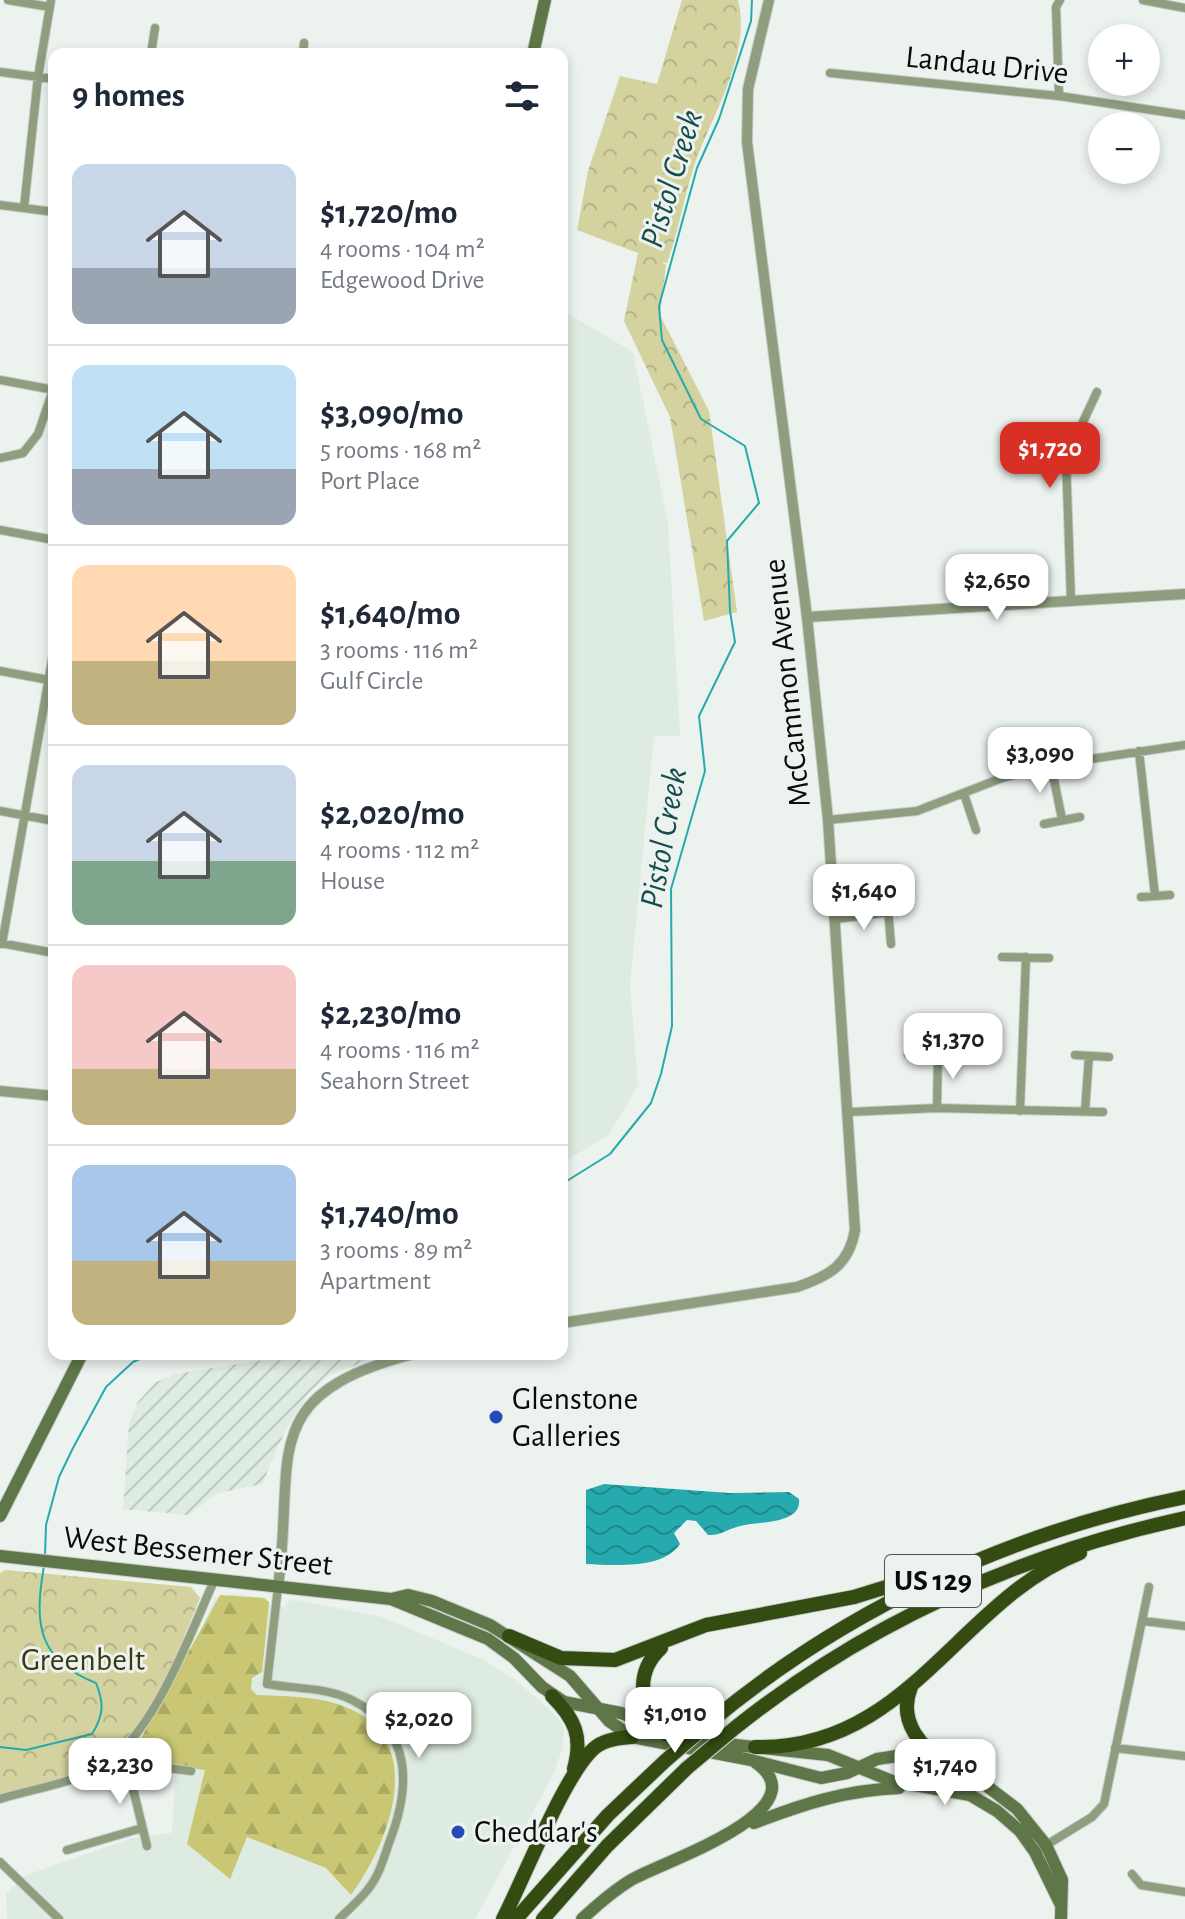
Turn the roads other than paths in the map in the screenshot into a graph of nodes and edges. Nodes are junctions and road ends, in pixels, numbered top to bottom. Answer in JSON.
{"nodes":[{"id":1,"x":8,"y":0,"type":"edge"},
{"id":2,"x":545,"y":0,"type":"edge"},
{"id":3,"x":769,"y":0,"type":"edge"},
{"id":4,"x":1060,"y":0,"type":"edge"},
{"id":5,"x":1143,"y":0,"type":"edge"},
{"id":6,"x":51,"y":4,"type":"edge"},
{"id":7,"x":1185,"y":8,"type":"edge"},
{"id":8,"x":155,"y":28,"type":"dead end"},
{"id":9,"x":304,"y":43,"type":"dead end"},
{"id":10,"x":152,"y":48,"type":"edge"},
{"id":11,"x":304,"y":48,"type":"edge"},
{"id":12,"x":534,"y":48,"type":"edge"},
{"id":13,"x":0,"y":72,"type":"edge"},
{"id":14,"x":830,"y":73,"type":"dead end"},
{"id":15,"x":38,"y":77,"type":"junction"},
{"id":16,"x":48,"y":78,"type":"edge"},
{"id":17,"x":1059,"y":96,"type":"junction"},
{"id":18,"x":1185,"y":115,"type":"edge"},
{"id":19,"x":0,"y":205,"type":"edge"},
{"id":20,"x":24,"y":208,"type":"junction"},
{"id":21,"x":48,"y":211,"type":"edge"},
{"id":22,"x":0,"y":380,"type":"edge"},
{"id":23,"x":48,"y":389,"type":"edge"},
{"id":24,"x":1097,"y":392,"type":"dead end"},
{"id":25,"x":48,"y":406,"type":"edge"},
{"id":26,"x":0,"y":458,"type":"edge"},
{"id":27,"x":0,"y":530,"type":"edge"},
{"id":28,"x":48,"y":539,"type":"edge"},
{"id":29,"x":1185,"y":594,"type":"edge"},
{"id":30,"x":1071,"y":601,"type":"junction"},
{"id":31,"x":807,"y":617,"type":"junction"},
{"id":32,"x":0,"y":671,"type":"edge"},
{"id":33,"x":48,"y":679,"type":"edge"},
{"id":34,"x":48,"y":697,"type":"edge"},
{"id":35,"x":1185,"y":745,"type":"edge"},
{"id":36,"x":1139,"y":751,"type":"junction"},
{"id":37,"x":1051,"y":765,"type":"junction"},
{"id":38,"x":964,"y":794,"type":"junction"},
{"id":39,"x":0,"y":811,"type":"edge"},
{"id":40,"x":27,"y":816,"type":"junction"},
{"id":41,"x":1080,"y":817,"type":"dead end"},
{"id":42,"x":1062,"y":819,"type":"junction"},
{"id":43,"x":48,"y":820,"type":"edge"},
{"id":44,"x":828,"y":820,"type":"junction"},
{"id":45,"x":1044,"y":824,"type":"dead end"},
{"id":46,"x":976,"y":830,"type":"dead end"},
{"id":47,"x":886,"y":885,"type":"dead end"},
{"id":48,"x":1170,"y":895,"type":"dead end"},
{"id":49,"x":1155,"y":896,"type":"junction"},
{"id":50,"x":1141,"y":897,"type":"dead end"},
{"id":51,"x":889,"y":912,"type":"junction"},
{"id":52,"x":836,"y":919,"type":"junction"},
{"id":53,"x":1,"y":943,"type":"edge"},
{"id":54,"x":891,"y":944,"type":"dead end"},
{"id":55,"x":48,"y":952,"type":"edge"},
{"id":56,"x":1002,"y":957,"type":"dead end"},
{"id":57,"x":1026,"y":957,"type":"junction"},
{"id":58,"x":1049,"y":958,"type":"dead end"},
{"id":59,"x":938,"y":1053,"type":"junction"},
{"id":60,"x":964,"y":1053,"type":"dead end"},
{"id":61,"x":908,"y":1054,"type":"dead end"},
{"id":62,"x":1075,"y":1055,"type":"dead end"},
{"id":63,"x":1089,"y":1056,"type":"junction"},
{"id":64,"x":1109,"y":1057,"type":"dead end"},
{"id":65,"x":0,"y":1091,"type":"edge"},
{"id":66,"x":48,"y":1095,"type":"edge"},
{"id":67,"x":937,"y":1108,"type":"junction"},
{"id":68,"x":1020,"y":1111,"type":"junction"},
{"id":69,"x":1085,"y":1111,"type":"junction"},
{"id":70,"x":849,"y":1112,"type":"junction"},
{"id":71,"x":1103,"y":1112,"type":"dead end"},
{"id":72,"x":568,"y":1322,"type":"edge"},
{"id":73,"x":79,"y":1360,"type":"edge"},
{"id":74,"x":396,"y":1360,"type":"edge"},
{"id":75,"x":1185,"y":1497,"type":"edge"},
{"id":76,"x":0,"y":1516,"type":"edge"},
{"id":77,"x":1185,"y":1518,"type":"edge"},
{"id":78,"x":1131,"y":1530,"type":"junction"},
{"id":79,"x":0,"y":1556,"type":"edge"},
{"id":80,"x":962,"y":1566,"type":"junction"},
{"id":81,"x":214,"y":1581,"type":"junction"},
{"id":82,"x":278,"y":1587,"type":"junction"},
{"id":83,"x":1149,"y":1587,"type":"dead end"},
{"id":84,"x":391,"y":1599,"type":"junction"},
{"id":85,"x":1143,"y":1621,"type":"junction"},
{"id":86,"x":1185,"y":1626,"type":"edge"},
{"id":87,"x":682,"y":1634,"type":"junction"},
{"id":88,"x":509,"y":1636,"type":"junction"},
{"id":89,"x":911,"y":1687,"type":"junction"},
{"id":90,"x":552,"y":1696,"type":"junction"},
{"id":91,"x":599,"y":1711,"type":"junction"},
{"id":92,"x":666,"y":1734,"type":"junction"},
{"id":93,"x":632,"y":1737,"type":"junction"},
{"id":94,"x":1115,"y":1748,"type":"junction"},
{"id":95,"x":753,"y":1753,"type":"junction"},
{"id":96,"x":119,"y":1754,"type":"junction"},
{"id":97,"x":1185,"y":1756,"type":"edge"},
{"id":98,"x":950,"y":1765,"type":"junction"},
{"id":99,"x":859,"y":1768,"type":"junction"},
{"id":100,"x":191,"y":1771,"type":"dead end"},
{"id":101,"x":571,"y":1781,"type":"junction"},
{"id":102,"x":923,"y":1786,"type":"junction"},
{"id":103,"x":0,"y":1799,"type":"edge"},
{"id":104,"x":740,"y":1827,"type":"junction"},
{"id":105,"x":142,"y":1828,"type":"junction"},
{"id":106,"x":147,"y":1846,"type":"dead end"},
{"id":107,"x":1041,"y":1848,"type":"junction"},
{"id":108,"x":67,"y":1850,"type":"dead end"},
{"id":109,"x":0,"y":1862,"type":"edge"},
{"id":110,"x":1132,"y":1874,"type":"dead end"},
{"id":111,"x":1185,"y":1892,"type":"edge"},
{"id":112,"x":1061,"y":1912,"type":"edge"},
{"id":113,"x":59,"y":1919,"type":"edge"},
{"id":114,"x":339,"y":1919,"type":"edge"},
{"id":115,"x":503,"y":1919,"type":"edge"},
{"id":116,"x":516,"y":1919,"type":"edge"},
{"id":117,"x":543,"y":1919,"type":"edge"},
{"id":118,"x":582,"y":1919,"type":"edge"}],
"edges":[{"from":1,"to":6,"type":"street"},
{"from":2,"to":12,"type":"main road"},
{"from":3,"to":31,"type":"street","name":"McCammon Avenue"},
{"from":4,"to":17,"type":"street"},
{"from":5,"to":7,"type":"street"},
{"from":6,"to":15,"type":"street"},
{"from":8,"to":10,"type":"street"},
{"from":9,"to":11,"type":"street"},
{"from":13,"to":15,"type":"street"},
{"from":14,"to":17,"type":"street","name":"Landau Drive"},
{"from":15,"to":16,"type":"street"},
{"from":15,"to":20,"type":"street"},
{"from":17,"to":18,"type":"street","name":"Landau Drive"},
{"from":19,"to":20,"type":"street"},
{"from":20,"to":21,"type":"street"},
{"from":22,"to":23,"type":"street"},
{"from":24,"to":30,"type":"street"},
{"from":25,"to":26,"type":"street"},
{"from":27,"to":28,"type":"street"},
{"from":29,"to":30,"type":"street"},
{"from":30,"to":31,"type":"street"},
{"from":31,"to":44,"type":"street","name":"McCammon Avenue"},
{"from":32,"to":33,"type":"street"},
{"from":34,"to":40,"type":"street"},
{"from":35,"to":36,"type":"street"},
{"from":36,"to":37,"type":"street"},
{"from":36,"to":49,"type":"street"},
{"from":37,"to":38,"type":"street"},
{"from":37,"to":42,"type":"street"},
{"from":38,"to":44,"type":"street"},
{"from":38,"to":46,"type":"street"},
{"from":39,"to":40,"type":"street"},
{"from":40,"to":43,"type":"street"},
{"from":40,"to":53,"type":"street"},
{"from":41,"to":42,"type":"street"},
{"from":42,"to":45,"type":"street"},
{"from":44,"to":52,"type":"street","name":"McCammon Avenue"},
{"from":47,"to":51,"type":"street"},
{"from":48,"to":49,"type":"street"},
{"from":49,"to":50,"type":"street"},
{"from":51,"to":52,"type":"street"},
{"from":51,"to":54,"type":"street"},
{"from":52,"to":70,"type":"street","name":"McCammon Avenue"},
{"from":53,"to":55,"type":"street"},
{"from":56,"to":57,"type":"street"},
{"from":57,"to":58,"type":"street"},
{"from":57,"to":68,"type":"street"},
{"from":59,"to":60,"type":"street"},
{"from":59,"to":61,"type":"street"},
{"from":59,"to":67,"type":"street"},
{"from":62,"to":63,"type":"street"},
{"from":63,"to":64,"type":"street"},
{"from":63,"to":69,"type":"street"},
{"from":65,"to":66,"type":"street"},
{"from":67,"to":68,"type":"street"},
{"from":67,"to":70,"type":"street"},
{"from":68,"to":69,"type":"street"},
{"from":69,"to":71,"type":"street"},
{"from":70,"to":72,"type":"street","name":"McCammon Avenue"},
{"from":73,"to":76,"type":"main road"},
{"from":74,"to":82,"type":"street"},
{"from":75,"to":80,"type":"highway","number":"US 129"},
{"from":77,"to":78,"type":"highway","number":"US 129"},
{"from":78,"to":89,"type":"highway"},
{"from":78,"to":117,"type":"highway","number":"US 129","bridge":true},
{"from":79,"to":81,"type":"main road","name":"West Bessemer Street"},
{"from":80,"to":87,"type":"highway"},
{"from":80,"to":116,"type":"highway","number":"US 129","bridge":true},
{"from":81,"to":82,"type":"main road","name":"West Bessemer Street"},
{"from":81,"to":96,"type":"street"},
{"from":82,"to":84,"type":"main road","name":"West Bessemer Street"},
{"from":82,"to":114,"type":"street"},
{"from":83,"to":85,"type":"street"},
{"from":84,"to":88,"type":"main road","name":"West Bessemer Street"},
{"from":84,"to":90,"type":"main road","name":"West Bessemer Street"},
{"from":85,"to":86,"type":"street"},
{"from":85,"to":94,"type":"street"},
{"from":87,"to":88,"type":"highway"},
{"from":87,"to":92,"type":"highway"},
{"from":88,"to":91,"type":"main road","name":"West Bessemer Street"},
{"from":89,"to":95,"type":"highway"},
{"from":89,"to":98,"type":"highway"},
{"from":90,"to":91,"type":"main road","name":"West Bessemer Street"},
{"from":90,"to":101,"type":"highway"},
{"from":91,"to":92,"type":"main road","name":"West Bessemer Street"},
{"from":91,"to":93,"type":"main road","name":"West Bessemer Street"},
{"from":92,"to":95,"type":"main road","name":"West Bessemer Street"},
{"from":93,"to":95,"type":"main road","name":"West Bessemer Street"},
{"from":93,"to":101,"type":"highway"},
{"from":94,"to":97,"type":"street"},
{"from":94,"to":107,"type":"street"},
{"from":95,"to":99,"type":"main road","name":"West Bessemer Street"},
{"from":95,"to":99,"type":"main road","name":"West Bessemer Street"},
{"from":95,"to":104,"type":"main road"},
{"from":96,"to":100,"type":"street"},
{"from":96,"to":103,"type":"street"},
{"from":96,"to":105,"type":"street"},
{"from":98,"to":99,"type":"main road","name":"West Bessemer Street"},
{"from":98,"to":107,"type":"main road","name":"West Bessemer Street"},
{"from":99,"to":102,"type":"main road","name":"West Bessemer Street"},
{"from":101,"to":115,"type":"highway"},
{"from":102,"to":104,"type":"main road"},
{"from":102,"to":107,"type":"main road","name":"West Bessemer Street"},
{"from":104,"to":118,"type":"main road"},
{"from":105,"to":106,"type":"street"},
{"from":105,"to":108,"type":"street"},
{"from":107,"to":112,"type":"main road"},
{"from":109,"to":113,"type":"street"},
{"from":110,"to":111,"type":"street"}]}
